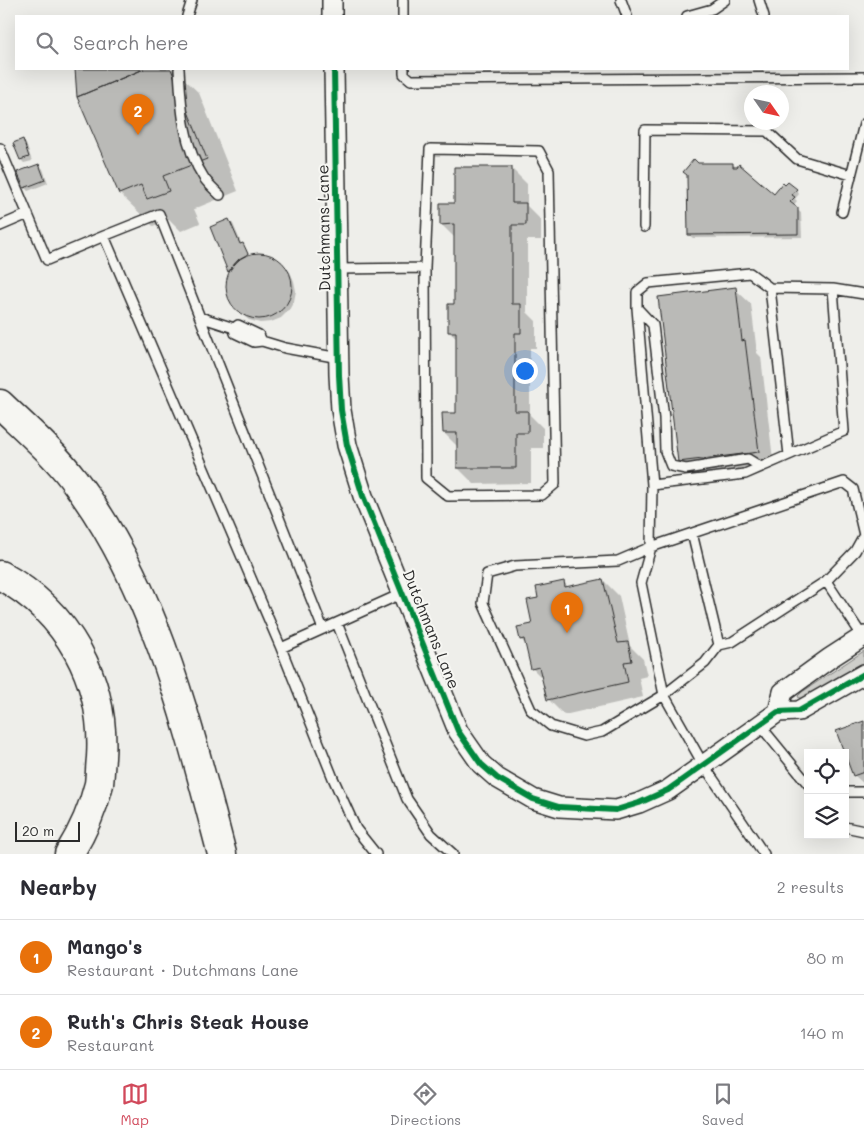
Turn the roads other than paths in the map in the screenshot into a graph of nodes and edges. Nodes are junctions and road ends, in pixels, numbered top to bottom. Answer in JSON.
{"nodes":[{"id":1,"x":192,"y":0,"type":"edge"},
{"id":2,"x":332,"y":0,"type":"edge"},
{"id":3,"x":403,"y":0,"type":"edge"},
{"id":4,"x":621,"y":0,"type":"edge"},
{"id":5,"x":725,"y":0,"type":"edge"},
{"id":6,"x":759,"y":0,"type":"edge"},
{"id":7,"x":187,"y":15,"type":"edge"},
{"id":8,"x":332,"y":15,"type":"edge"},
{"id":9,"x":403,"y":15,"type":"edge"},
{"id":10,"x":626,"y":15,"type":"edge"},
{"id":11,"x":691,"y":15,"type":"edge"},
{"id":12,"x":764,"y":15,"type":"edge"},
{"id":13,"x":179,"y":70,"type":"edge"},
{"id":14,"x":334,"y":70,"type":"edge"},
{"id":15,"x":404,"y":70,"type":"edge"},
{"id":16,"x":768,"y":73,"type":"edge"},
{"id":17,"x":864,"y":77,"type":"edge"},
{"id":18,"x":864,"y":124,"type":"edge"},
{"id":19,"x":0,"y":148,"type":"edge"},
{"id":20,"x":851,"y":175,"type":"junction"},
{"id":21,"x":220,"y":195,"type":"dead end"},
{"id":22,"x":842,"y":212,"type":"dead end"},
{"id":23,"x":28,"y":214,"type":"junction"},
{"id":24,"x":0,"y":226,"type":"edge"},
{"id":25,"x":644,"y":227,"type":"dead end"},
{"id":26,"x":104,"y":236,"type":"junction"},
{"id":27,"x":425,"y":268,"type":"junction"},
{"id":28,"x":337,"y":269,"type":"junction"},
{"id":29,"x":770,"y":288,"type":"junction"},
{"id":30,"x":833,"y":289,"type":"junction"},
{"id":31,"x":864,"y":294,"type":"edge"},
{"id":32,"x":637,"y":308,"type":"junction"},
{"id":33,"x":200,"y":317,"type":"junction"},
{"id":34,"x":339,"y":358,"type":"junction"},
{"id":35,"x":0,"y":404,"type":"edge"},
{"id":36,"x":789,"y":455,"type":"junction"},
{"id":37,"x":760,"y":467,"type":"junction"},
{"id":38,"x":652,"y":486,"type":"junction"},
{"id":39,"x":692,"y":533,"type":"junction"},
{"id":40,"x":651,"y":547,"type":"junction"},
{"id":41,"x":0,"y":576,"type":"edge"},
{"id":42,"x":826,"y":581,"type":"junction"},
{"id":43,"x":403,"y":593,"type":"junction"},
{"id":44,"x":336,"y":623,"type":"junction"},
{"id":45,"x":323,"y":629,"type":"junction"},
{"id":46,"x":864,"y":636,"type":"edge"},
{"id":47,"x":719,"y":646,"type":"junction"},
{"id":48,"x":281,"y":648,"type":"junction"},
{"id":49,"x":864,"y":674,"type":"edge"},
{"id":50,"x":664,"y":695,"type":"junction"},
{"id":51,"x":778,"y":712,"type":"junction"},
{"id":52,"x":759,"y":724,"type":"junction"},
{"id":53,"x":198,"y":763,"type":"junction"},
{"id":54,"x":702,"y":764,"type":"junction"},
{"id":55,"x":804,"y":779,"type":"edge"},
{"id":56,"x":849,"y":792,"type":"edge"},
{"id":57,"x":864,"y":792,"type":"edge"},
{"id":58,"x":849,"y":828,"type":"edge"},
{"id":59,"x":864,"y":831,"type":"edge"},
{"id":60,"x":69,"y":854,"type":"edge"},
{"id":61,"x":222,"y":854,"type":"edge"},
{"id":62,"x":241,"y":854,"type":"edge"},
{"id":63,"x":376,"y":854,"type":"edge"},
{"id":64,"x":452,"y":854,"type":"edge"},
{"id":65,"x":764,"y":854,"type":"edge"}],
"edges":[{"from":1,"to":7,"type":"lane"},
{"from":2,"to":8,"type":"street"},
{"from":3,"to":9,"type":"lane"},
{"from":4,"to":10,"type":"lane"},
{"from":5,"to":11,"type":"lane"},
{"from":6,"to":12,"type":"lane"},
{"from":13,"to":21,"type":"lane"},
{"from":14,"to":28,"type":"street","name":"Dutchmans Lane"},
{"from":15,"to":16,"type":"lane"},
{"from":16,"to":17,"type":"lane"},
{"from":18,"to":20,"type":"lane"},
{"from":19,"to":23,"type":"lane"},
{"from":20,"to":22,"type":"lane"},
{"from":20,"to":25,"type":"lane"},
{"from":23,"to":24,"type":"lane"},
{"from":23,"to":26,"type":"lane"},
{"from":26,"to":33,"type":"lane"},
{"from":26,"to":48,"type":"lane"},
{"from":27,"to":27,"type":"lane"},
{"from":27,"to":28,"type":"lane"},
{"from":28,"to":34,"type":"street","name":"Dutchmans Lane"},
{"from":29,"to":30,"type":"lane"},
{"from":29,"to":32,"type":"lane"},
{"from":29,"to":36,"type":"lane"},
{"from":30,"to":31,"type":"lane"},
{"from":30,"to":36,"type":"lane"},
{"from":32,"to":37,"type":"lane"},
{"from":32,"to":38,"type":"lane"},
{"from":33,"to":34,"type":"lane"},
{"from":33,"to":45,"type":"lane"},
{"from":34,"to":43,"type":"street","name":"Dutchmans Lane"},
{"from":35,"to":53,"type":"highway"},
{"from":36,"to":37,"type":"lane"},
{"from":37,"to":38,"type":"lane"},
{"from":38,"to":40,"type":"lane"},
{"from":39,"to":40,"type":"lane"},
{"from":39,"to":42,"type":"lane"},
{"from":39,"to":47,"type":"lane"},
{"from":40,"to":50,"type":"lane"},
{"from":40,"to":50,"type":"lane"},
{"from":41,"to":60,"type":"highway"},
{"from":42,"to":46,"type":"lane"},
{"from":42,"to":47,"type":"lane"},
{"from":43,"to":44,"type":"lane"},
{"from":43,"to":54,"type":"street","name":"Dutchmans Lane"},
{"from":44,"to":45,"type":"lane"},
{"from":44,"to":64,"type":"lane"},
{"from":45,"to":48,"type":"lane"},
{"from":46,"to":51,"type":"street"},
{"from":47,"to":50,"type":"lane"},
{"from":48,"to":63,"type":"lane"},
{"from":49,"to":51,"type":"street","name":"Dutchmans Lane"},
{"from":50,"to":54,"type":"lane"},
{"from":51,"to":52,"type":"street","name":"Dutchmans Lane"},
{"from":52,"to":54,"type":"street","name":"Dutchmans Lane"},
{"from":52,"to":55,"type":"lane"},
{"from":53,"to":61,"type":"highway"},
{"from":53,"to":62,"type":"highway"},
{"from":54,"to":65,"type":"lane"},
{"from":56,"to":57,"type":"lane"},
{"from":58,"to":59,"type":"lane"}]}
